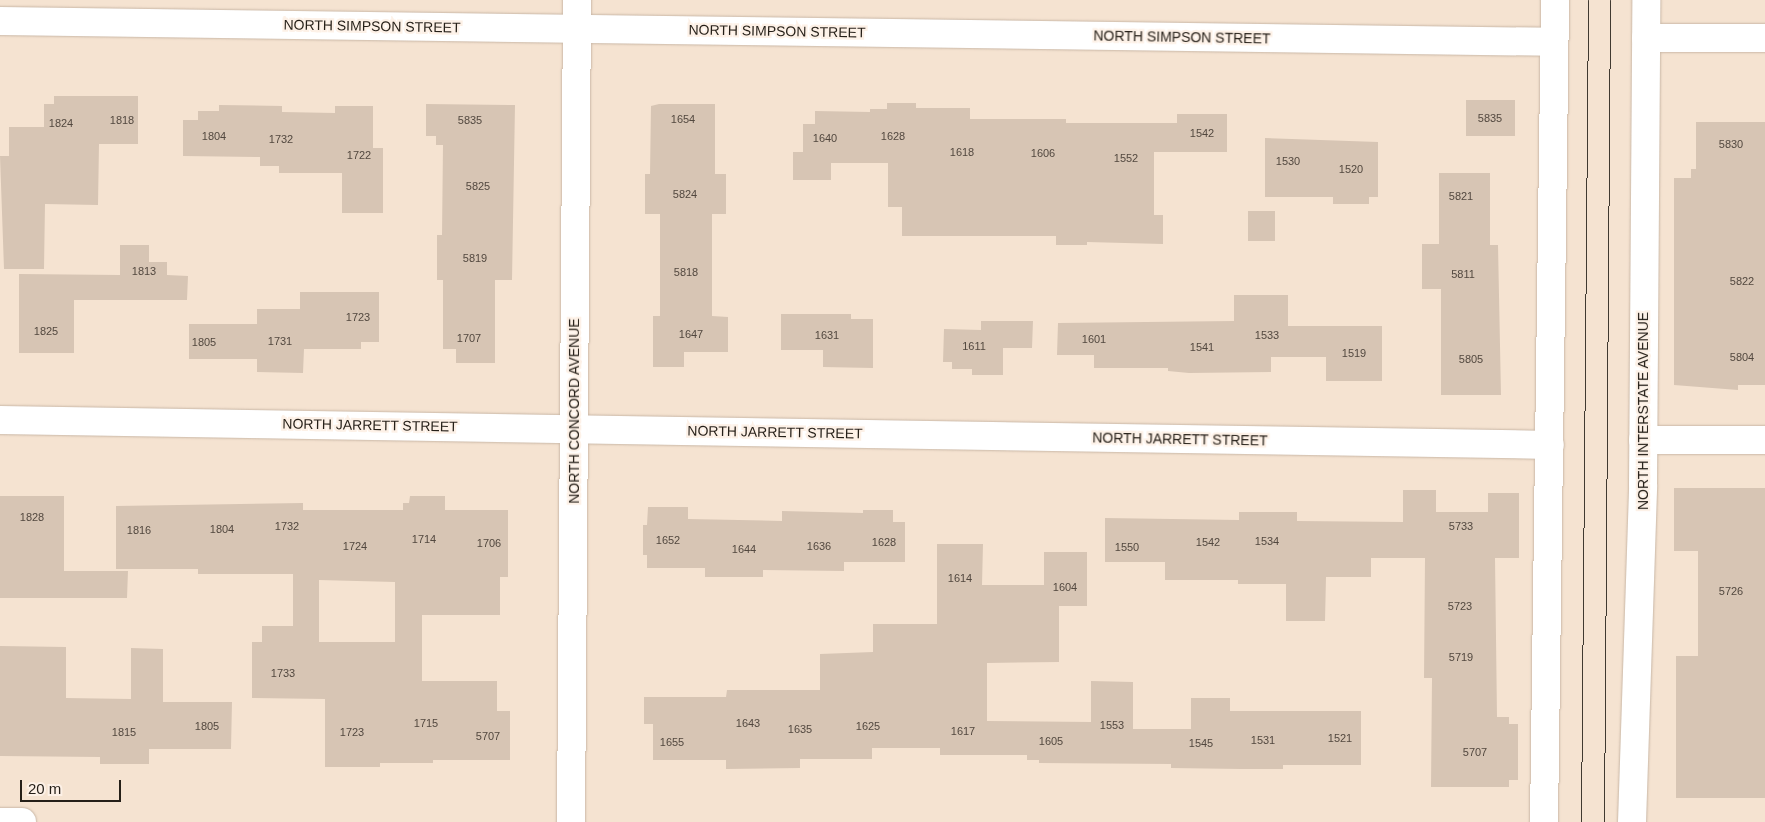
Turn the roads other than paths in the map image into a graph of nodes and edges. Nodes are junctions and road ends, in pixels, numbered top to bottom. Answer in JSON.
{"nodes":[{"id":1,"x":577,"y":0,"type":"edge"},
{"id":2,"x":1555,"y":0,"type":"edge"},
{"id":3,"x":1646,"y":0,"type":"edge"},
{"id":4,"x":0,"y":21,"type":"edge"},
{"id":5,"x":577,"y":29,"type":"junction"},
{"id":6,"x":1646,"y":38,"type":"junction"},
{"id":7,"x":1765,"y":38,"type":"edge"},
{"id":8,"x":1554,"y":42,"type":"junction"},
{"id":9,"x":0,"y":420,"type":"edge"},
{"id":10,"x":573,"y":428,"type":"junction"},
{"id":11,"x":1643,"y":440,"type":"junction"},
{"id":12,"x":1765,"y":440,"type":"edge"},
{"id":13,"x":1550,"y":445,"type":"junction"},
{"id":14,"x":0,"y":822,"type":"edge"},
{"id":15,"x":22,"y":822,"type":"edge"},
{"id":16,"x":571,"y":822,"type":"edge"},
{"id":17,"x":1544,"y":822,"type":"edge"},
{"id":18,"x":1632,"y":822,"type":"edge"}],
"edges":[{"from":1,"to":5,"type":"street","name":"NORTH CONCORD AVENUE"},
{"from":2,"to":8,"type":"street"},
{"from":3,"to":6,"type":"street","name":"NORTH INTERSTATE AVENUE"},
{"from":4,"to":5,"type":"street","name":"NORTH SIMPSON STREET"},
{"from":5,"to":8,"type":"street","name":"NORTH SIMPSON STREET"},
{"from":5,"to":10,"type":"street","name":"NORTH CONCORD AVENUE"},
{"from":6,"to":7,"type":"street"},
{"from":6,"to":11,"type":"street","name":"NORTH INTERSTATE AVENUE"},
{"from":8,"to":13,"type":"street"},
{"from":9,"to":10,"type":"street","name":"NORTH JARRETT STREET"},
{"from":10,"to":13,"type":"street","name":"NORTH JARRETT STREET"},
{"from":10,"to":16,"type":"street","name":"NORTH CONCORD AVENUE"},
{"from":11,"to":12,"type":"street"},
{"from":11,"to":18,"type":"street","name":"NORTH INTERSTATE AVENUE"},
{"from":13,"to":17,"type":"street"},
{"from":14,"to":15,"type":"street"}]}
